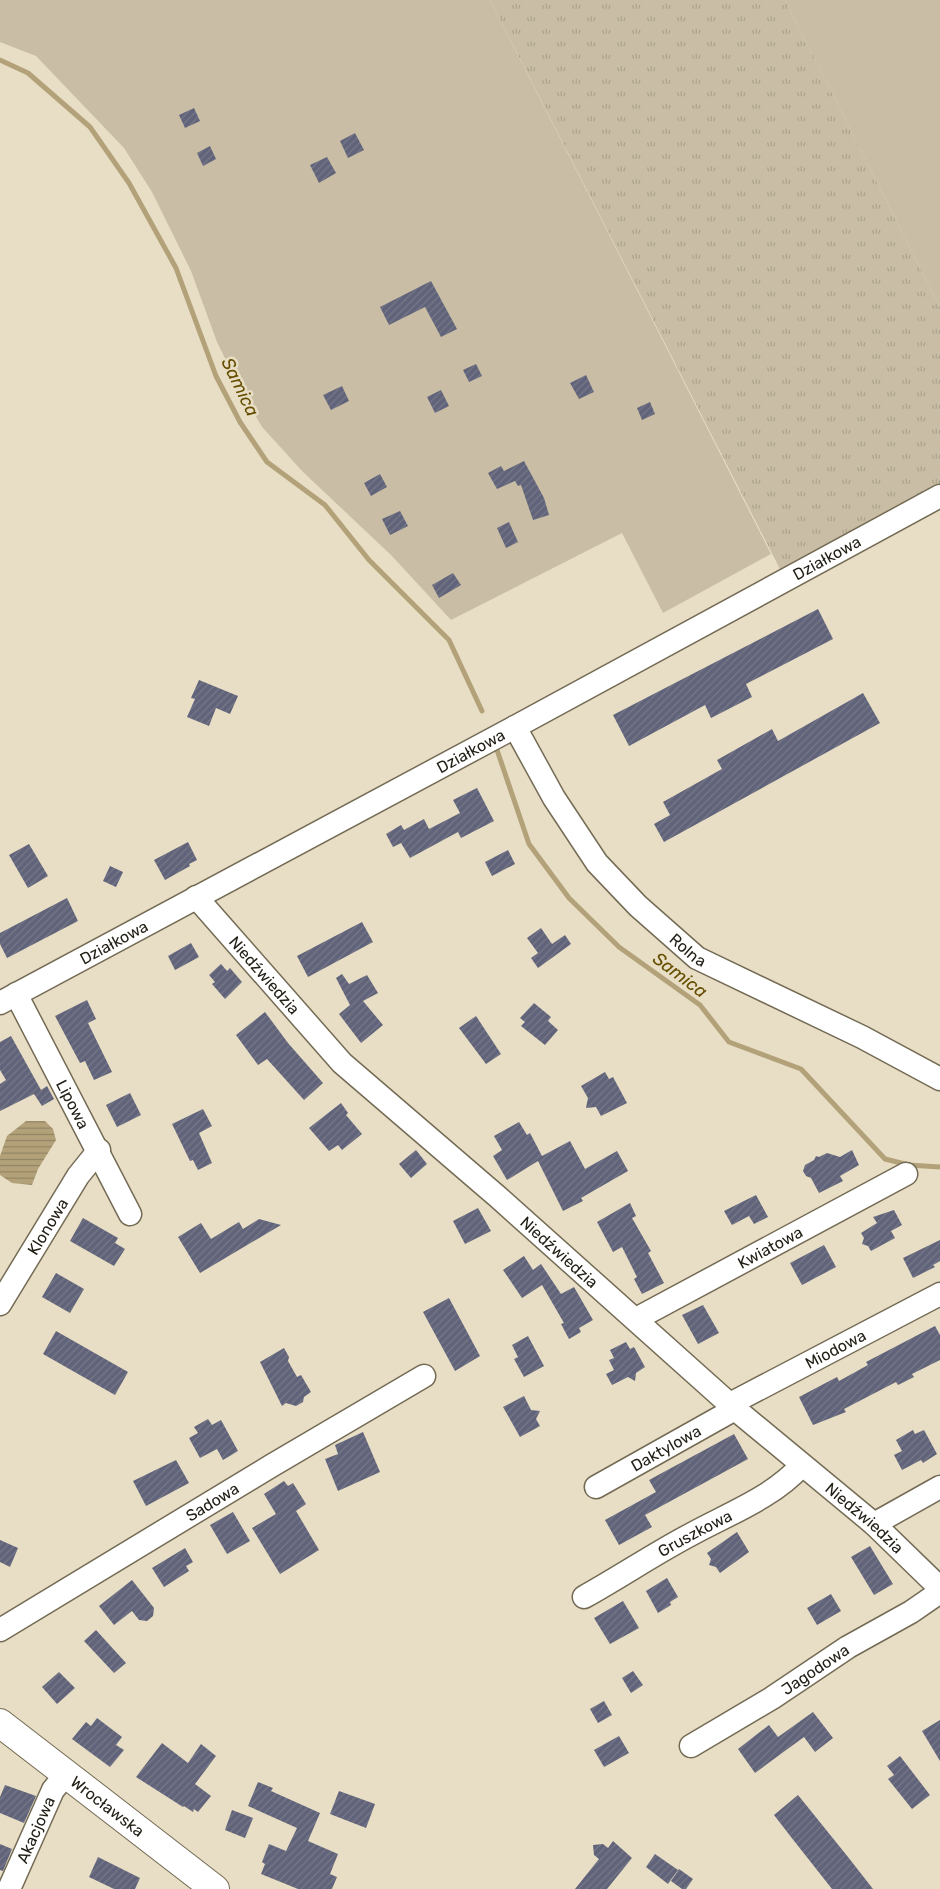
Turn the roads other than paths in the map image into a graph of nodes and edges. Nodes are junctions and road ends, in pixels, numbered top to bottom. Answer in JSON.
{"nodes":[{"id":1,"x":940,"y":496,"type":"edge"},
{"id":2,"x":515,"y":727,"type":"junction"},
{"id":3,"x":196,"y":897,"type":"junction"},
{"id":4,"x":8,"y":998,"type":"edge"},
{"id":5,"x":940,"y":1079,"type":"edge"},
{"id":6,"x":99,"y":1150,"type":"junction"},
{"id":7,"x":906,"y":1174,"type":"dead end"},
{"id":8,"x":130,"y":1214,"type":"dead end"},
{"id":9,"x":940,"y":1294,"type":"edge"},
{"id":10,"x":0,"y":1304,"type":"edge"},
{"id":11,"x":636,"y":1319,"type":"junction"},
{"id":12,"x":424,"y":1376,"type":"dead end"},
{"id":13,"x":732,"y":1407,"type":"junction"},
{"id":14,"x":801,"y":1466,"type":"junction"},
{"id":15,"x":940,"y":1486,"type":"edge"},
{"id":16,"x":596,"y":1487,"type":"dead end"},
{"id":17,"x":874,"y":1524,"type":"junction"},
{"id":18,"x":940,"y":1588,"type":"edge"},
{"id":19,"x":940,"y":1592,"type":"edge"},
{"id":20,"x":584,"y":1597,"type":"dead end"},
{"id":21,"x":0,"y":1630,"type":"edge"},
{"id":22,"x":0,"y":1723,"type":"edge"},
{"id":23,"x":690,"y":1746,"type":"dead end"},
{"id":24,"x":66,"y":1774,"type":"junction"},
{"id":25,"x":9,"y":1889,"type":"edge"},
{"id":26,"x":215,"y":1889,"type":"edge"}],
"edges":[{"from":1,"to":2,"type":"street","name":"Działkowa"},
{"from":2,"to":3,"type":"street","name":"Działkowa"},
{"from":2,"to":5,"type":"street","name":"Rolna"},
{"from":3,"to":4,"type":"street","name":"Działkowa"},
{"from":3,"to":11,"type":"street","name":"Niedźwiedzia"},
{"from":4,"to":6,"type":"street","name":"Lipowa"},
{"from":6,"to":8,"type":"street","name":"Lipowa"},
{"from":6,"to":10,"type":"street","name":"Klonowa"},
{"from":7,"to":11,"type":"street","name":"Kwiatowa"},
{"from":9,"to":13,"type":"street","name":"Miodowa"},
{"from":11,"to":13,"type":"street","name":"Niedźwiedzia"},
{"from":12,"to":21,"type":"street","name":"Sadowa"},
{"from":13,"to":14,"type":"street","name":"Niedźwiedzia"},
{"from":13,"to":16,"type":"street","name":"Daktylowa"},
{"from":14,"to":17,"type":"street","name":"Niedźwiedzia"},
{"from":14,"to":20,"type":"street","name":"Gruszkowa"},
{"from":15,"to":17,"type":"street"},
{"from":17,"to":18,"type":"street","name":"Niedźwiedzia"},
{"from":19,"to":23,"type":"street","name":"Jagodowa"},
{"from":22,"to":24,"type":"main road","name":"Wrocławska"},
{"from":24,"to":25,"type":"street","name":"Akacjowa"},
{"from":24,"to":26,"type":"main road","name":"Wrocławska"}]}
